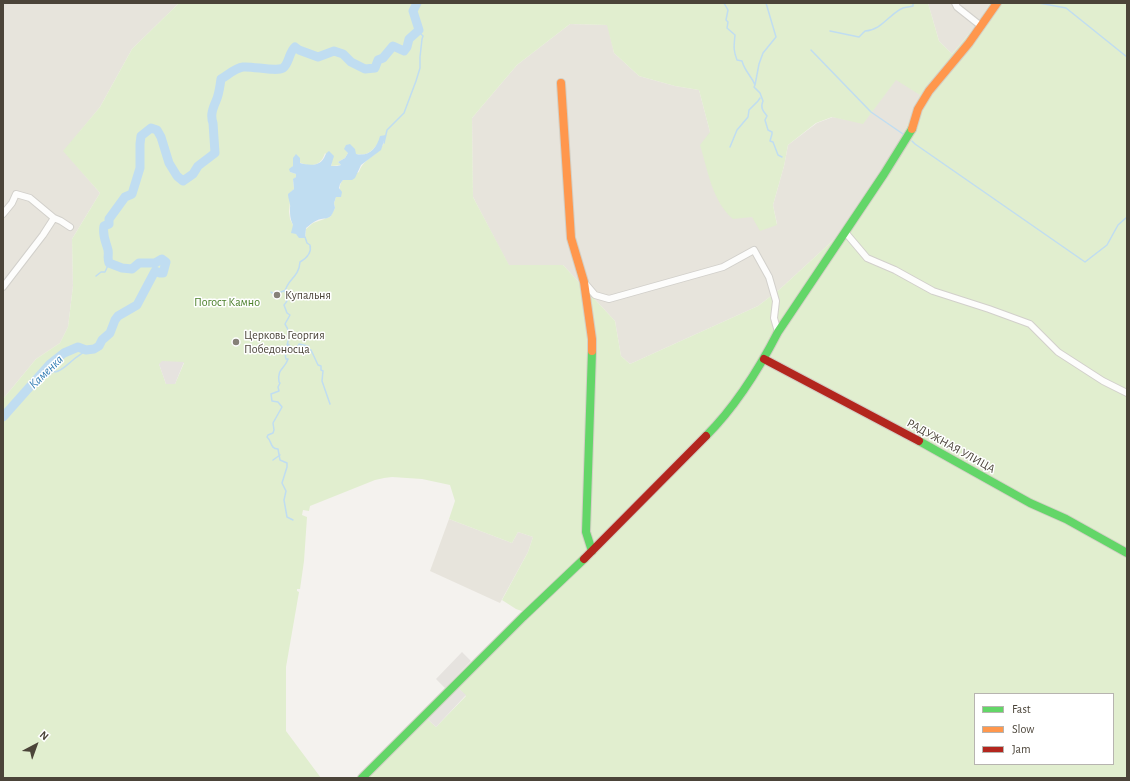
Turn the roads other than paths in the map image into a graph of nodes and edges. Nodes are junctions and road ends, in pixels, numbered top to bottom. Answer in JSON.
{"nodes":[{"id":1,"x":955,"y":3,"type":"edge"},
{"id":2,"x":997,"y":3,"type":"edge"},
{"id":3,"x":981,"y":26,"type":"junction"},
{"id":4,"x":561,"y":83,"type":"dead end"},
{"id":5,"x":3,"y":214,"type":"edge"},
{"id":6,"x":54,"y":218,"type":"junction"},
{"id":7,"x":70,"y":227,"type":"dead end"},
{"id":8,"x":844,"y":232,"type":"junction"},
{"id":9,"x":584,"y":282,"type":"junction"},
{"id":10,"x":3,"y":287,"type":"edge"},
{"id":11,"x":778,"y":332,"type":"junction"},
{"id":12,"x":764,"y":359,"type":"junction"},
{"id":13,"x":1127,"y":393,"type":"edge"},
{"id":14,"x":592,"y":551,"type":"junction"},
{"id":15,"x":1127,"y":553,"type":"edge"},
{"id":16,"x":362,"y":778,"type":"edge"}],
"edges":[{"from":1,"to":3,"type":"street"},
{"from":2,"to":3,"type":"street"},
{"from":3,"to":8,"type":"street"},
{"from":4,"to":9,"type":"street"},
{"from":5,"to":6,"type":"street"},
{"from":6,"to":7,"type":"street"},
{"from":6,"to":10,"type":"street"},
{"from":8,"to":11,"type":"street"},
{"from":8,"to":13,"type":"street"},
{"from":9,"to":11,"type":"street"},
{"from":9,"to":14,"type":"street"},
{"from":11,"to":12,"type":"street"},
{"from":12,"to":14,"type":"street"},
{"from":12,"to":15,"type":"street","name":"РАДУЖНАЯ УЛИЦА"},
{"from":14,"to":16,"type":"street"}]}
